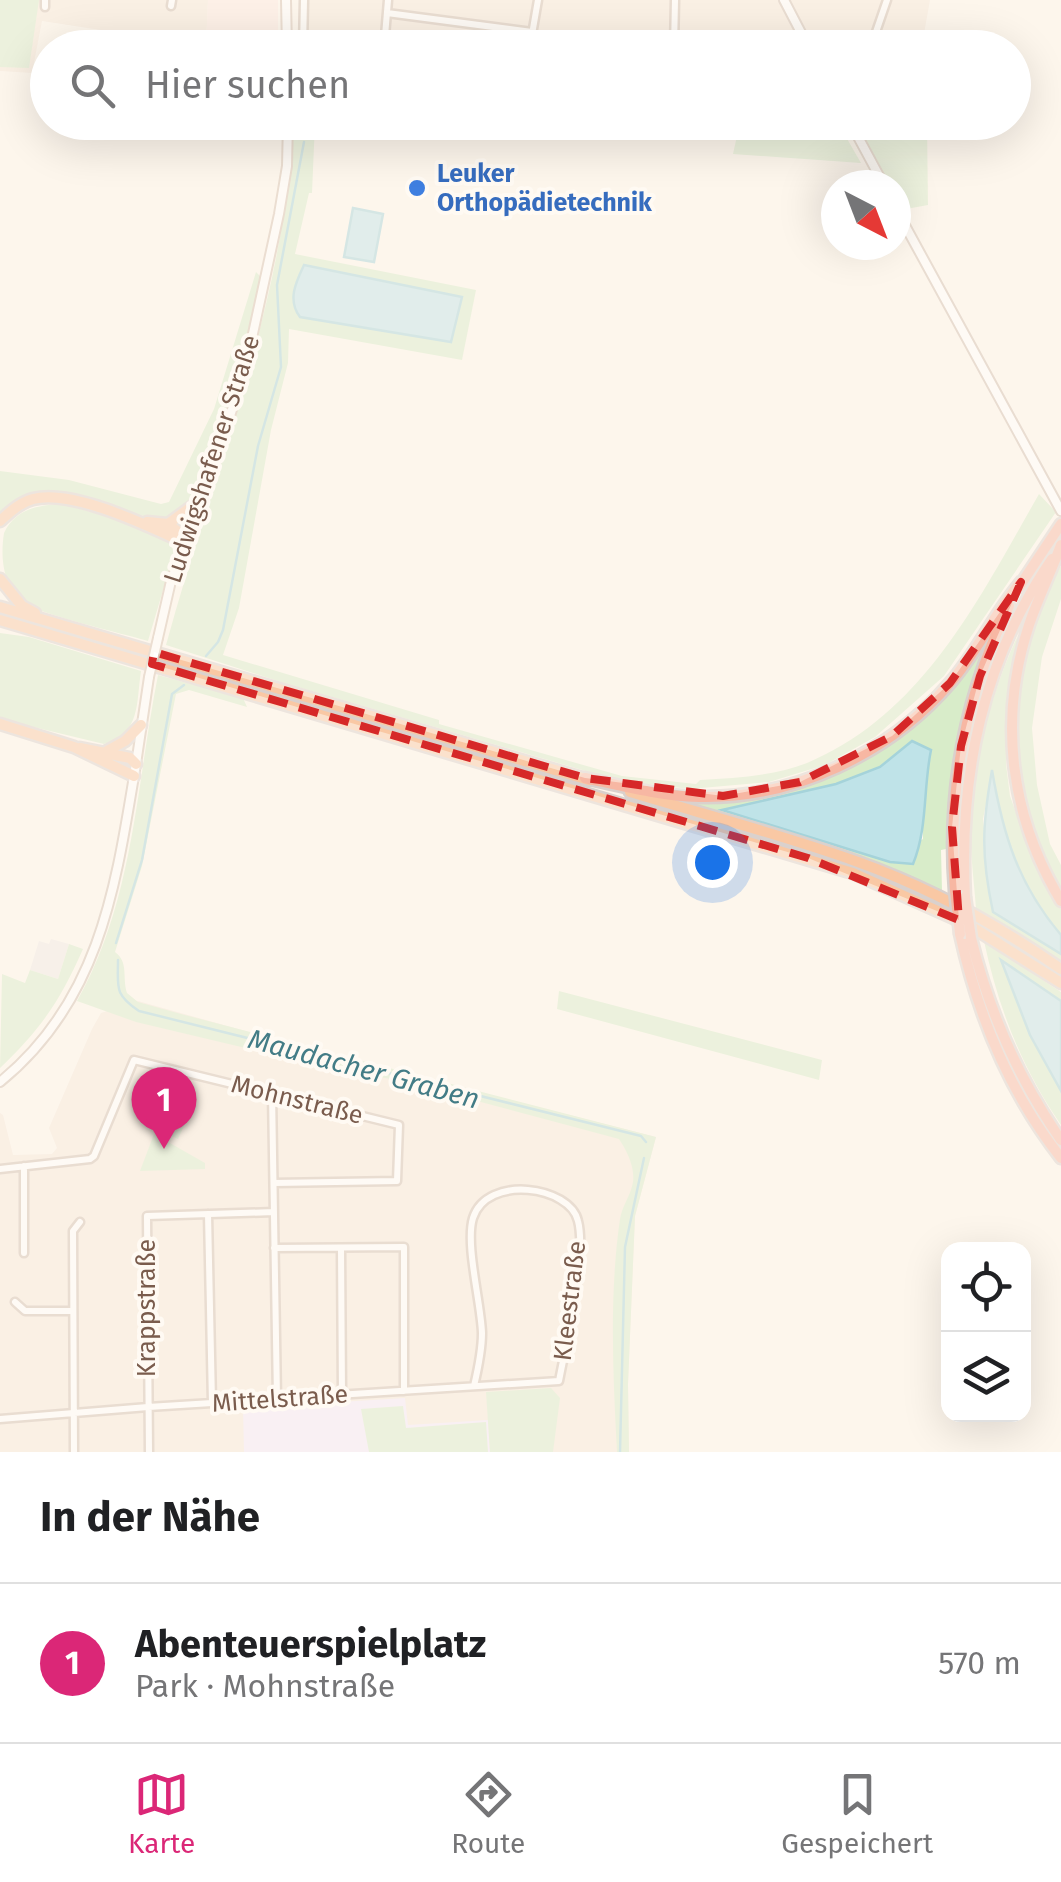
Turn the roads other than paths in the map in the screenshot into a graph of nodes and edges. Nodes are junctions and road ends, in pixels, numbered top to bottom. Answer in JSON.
{"nodes":[{"id":1,"x":286,"y":0,"type":"edge"},
{"id":2,"x":304,"y":0,"type":"edge"},
{"id":3,"x":388,"y":0,"type":"edge"},
{"id":4,"x":538,"y":0,"type":"edge"},
{"id":5,"x":675,"y":0,"type":"edge"},
{"id":6,"x":784,"y":0,"type":"edge"},
{"id":7,"x":887,"y":0,"type":"edge"},
{"id":8,"x":387,"y":12,"type":"junction"},
{"id":9,"x":287,"y":30,"type":"edge"},
{"id":10,"x":303,"y":30,"type":"edge"},
{"id":11,"x":386,"y":30,"type":"edge"},
{"id":12,"x":518,"y":30,"type":"edge"},
{"id":13,"x":532,"y":30,"type":"edge"},
{"id":14,"x":674,"y":30,"type":"edge"},
{"id":15,"x":800,"y":30,"type":"edge"},
{"id":16,"x":877,"y":30,"type":"edge"},
{"id":17,"x":288,"y":140,"type":"edge"},
{"id":18,"x":860,"y":140,"type":"edge"},
{"id":19,"x":876,"y":170,"type":"edge"},
{"id":20,"x":911,"y":236,"type":"edge"},
{"id":21,"x":198,"y":502,"type":"junction"},
{"id":22,"x":1059,"y":507,"type":"edge"},
{"id":23,"x":4,"y":517,"type":"edge"},
{"id":24,"x":138,"y":522,"type":"junction"},
{"id":25,"x":168,"y":524,"type":"junction"},
{"id":26,"x":1058,"y":528,"type":"edge"},
{"id":27,"x":0,"y":531,"type":"edge"},
{"id":28,"x":182,"y":541,"type":"junction"},
{"id":29,"x":1061,"y":545,"type":"edge"},
{"id":30,"x":0,"y":579,"type":"edge"},
{"id":31,"x":1021,"y":582,"type":"junction"},
{"id":32,"x":0,"y":607,"type":"edge"},
{"id":33,"x":0,"y":620,"type":"edge"},
{"id":34,"x":51,"y":628,"type":"junction"},
{"id":35,"x":0,"y":630,"type":"edge"},
{"id":36,"x":0,"y":724,"type":"edge"},
{"id":37,"x":142,"y":724,"type":"junction"},
{"id":38,"x":74,"y":747,"type":"junction"},
{"id":39,"x":107,"y":751,"type":"junction"},
{"id":40,"x":132,"y":770,"type":"junction"},
{"id":41,"x":584,"y":778,"type":"junction"},
{"id":42,"x":960,"y":894,"type":"junction"},
{"id":43,"x":1061,"y":900,"type":"edge"},
{"id":44,"x":966,"y":936,"type":"junction"},
{"id":45,"x":1061,"y":969,"type":"edge"},
{"id":46,"x":1061,"y":984,"type":"edge"},
{"id":47,"x":0,"y":1082,"type":"edge"},
{"id":48,"x":272,"y":1093,"type":"junction"},
{"id":49,"x":1061,"y":1140,"type":"edge"},
{"id":50,"x":1061,"y":1158,"type":"edge"},
{"id":51,"x":24,"y":1166,"type":"junction"},
{"id":52,"x":0,"y":1169,"type":"edge"},
{"id":53,"x":274,"y":1184,"type":"junction"},
{"id":54,"x":274,"y":1212,"type":"junction"},
{"id":55,"x":208,"y":1214,"type":"junction"},
{"id":56,"x":80,"y":1222,"type":"dead end"},
{"id":57,"x":274,"y":1248,"type":"junction"},
{"id":58,"x":341,"y":1248,"type":"junction"},
{"id":59,"x":24,"y":1254,"type":"dead end"},
{"id":60,"x":15,"y":1302,"type":"dead end"},
{"id":61,"x":72,"y":1311,"type":"junction"},
{"id":62,"x":559,"y":1381,"type":"joint"},
{"id":63,"x":474,"y":1386,"type":"junction"},
{"id":64,"x":404,"y":1391,"type":"junction"},
{"id":65,"x":342,"y":1395,"type":"junction"},
{"id":66,"x":276,"y":1399,"type":"junction"},
{"id":67,"x":212,"y":1403,"type":"junction"},
{"id":68,"x":148,"y":1407,"type":"junction"},
{"id":69,"x":74,"y":1413,"type":"junction"},
{"id":70,"x":0,"y":1420,"type":"edge"},
{"id":71,"x":74,"y":1452,"type":"edge"},
{"id":72,"x":149,"y":1452,"type":"edge"}],
"edges":[{"from":1,"to":9,"type":"street"},
{"from":2,"to":10,"type":"street"},
{"from":3,"to":8,"type":"street"},
{"from":4,"to":13,"type":"street"},
{"from":5,"to":14,"type":"street"},
{"from":6,"to":15,"type":"street"},
{"from":7,"to":16,"type":"street"},
{"from":8,"to":11,"type":"street"},
{"from":8,"to":12,"type":"street"},
{"from":17,"to":21,"type":"street","name":"Ludwigshafener Straße"},
{"from":18,"to":19,"type":"street"},
{"from":20,"to":22,"type":"street"},
{"from":21,"to":25,"type":"highway"},
{"from":21,"to":28,"type":"street","name":"Ludwigshafener Straße"},
{"from":23,"to":24,"type":"highway"},
{"from":23,"to":27,"type":"highway"},
{"from":24,"to":25,"type":"highway"},
{"from":24,"to":28,"type":"highway"},
{"from":25,"to":28,"type":"highway"},
{"from":26,"to":31,"type":"highway"},
{"from":28,"to":37,"type":"street","name":"Ludwigshafener Straße","bridge":true},
{"from":29,"to":42,"type":"highway"},
{"from":29,"to":43,"type":"highway"},
{"from":30,"to":34,"type":"highway"},
{"from":31,"to":41,"type":"highway"},
{"from":31,"to":42,"type":"highway"},
{"from":32,"to":34,"type":"highway"},
{"from":33,"to":34,"type":"highway"},
{"from":34,"to":35,"type":"highway"},
{"from":34,"to":41,"type":"highway"},
{"from":34,"to":46,"type":"highway"},
{"from":36,"to":38,"type":"highway"},
{"from":37,"to":39,"type":"highway"},
{"from":37,"to":40,"type":"street","name":"Ludwigshafener Straße"},
{"from":38,"to":39,"type":"highway"},
{"from":38,"to":40,"type":"highway"},
{"from":39,"to":40,"type":"highway"},
{"from":40,"to":47,"type":"street","name":"Ludwigshafener Straße"},
{"from":41,"to":45,"type":"highway"},
{"from":42,"to":44,"type":"highway","bridge":true},
{"from":44,"to":49,"type":"highway"},
{"from":44,"to":50,"type":"highway"},
{"from":48,"to":51,"type":"street","name":"Mohnstraße"},
{"from":48,"to":53,"type":"street"},
{"from":48,"to":53,"type":"street","name":"Mohnstraße"},
{"from":51,"to":52,"type":"street","name":"Mohnstraße"},
{"from":51,"to":59,"type":"street"},
{"from":53,"to":54,"type":"street"},
{"from":54,"to":55,"type":"street","name":"Krappstraße"},
{"from":54,"to":57,"type":"street"},
{"from":55,"to":67,"type":"street"},
{"from":55,"to":68,"type":"street","name":"Krappstraße"},
{"from":56,"to":61,"type":"street"},
{"from":57,"to":58,"type":"street"},
{"from":57,"to":66,"type":"street"},
{"from":58,"to":64,"type":"street"},
{"from":58,"to":65,"type":"street"},
{"from":60,"to":61,"type":"street"},
{"from":61,"to":69,"type":"street"},
{"from":62,"to":63,"type":"street","name":"Mittelstraße"},
{"from":62,"to":63,"type":"street","name":"Kleestraße"},
{"from":63,"to":64,"type":"street","name":"Mittelstraße"},
{"from":64,"to":65,"type":"street","name":"Mittelstraße"},
{"from":65,"to":66,"type":"street","name":"Mittelstraße"},
{"from":66,"to":67,"type":"street","name":"Mittelstraße"},
{"from":67,"to":68,"type":"street","name":"Mittelstraße"},
{"from":68,"to":69,"type":"street","name":"Mittelstraße"},
{"from":68,"to":72,"type":"street"},
{"from":69,"to":70,"type":"street","name":"Mittelstraße"},
{"from":69,"to":71,"type":"street"}]}
